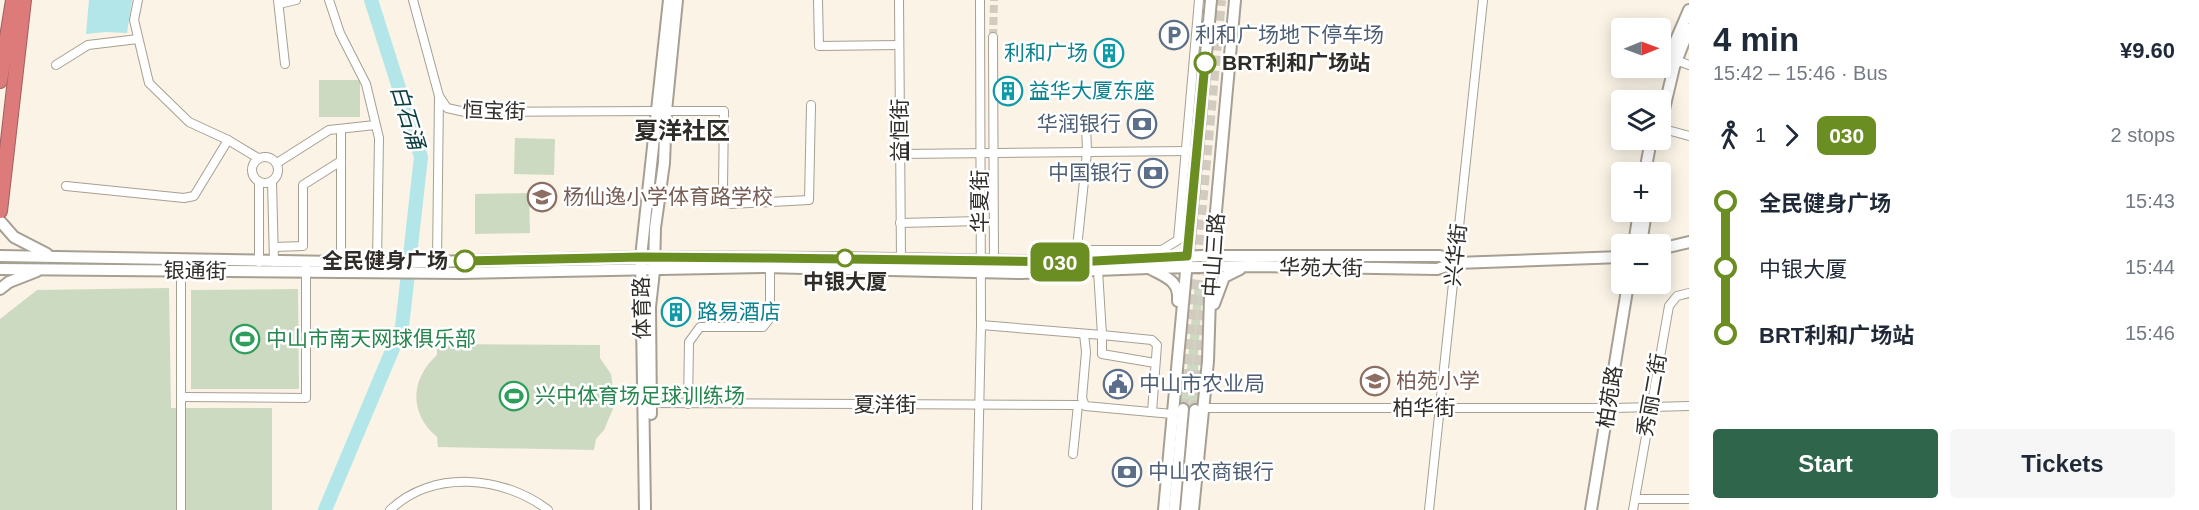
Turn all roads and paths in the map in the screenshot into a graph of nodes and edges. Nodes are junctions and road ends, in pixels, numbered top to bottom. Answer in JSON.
{"nodes":[{"id":1,"x":13,"y":0,"type":"edge"},
{"id":2,"x":24,"y":0,"type":"edge"},
{"id":3,"x":138,"y":0,"type":"edge"},
{"id":4,"x":296,"y":0,"type":"edge"},
{"id":5,"x":329,"y":0,"type":"edge"},
{"id":6,"x":414,"y":0,"type":"edge"},
{"id":7,"x":669,"y":0,"type":"edge"},
{"id":8,"x":677,"y":0,"type":"edge"},
{"id":9,"x":818,"y":0,"type":"edge"},
{"id":10,"x":899,"y":0,"type":"edge"},
{"id":11,"x":980,"y":0,"type":"edge"},
{"id":12,"x":1199,"y":0,"type":"edge"},
{"id":13,"x":1211,"y":0,"type":"edge"},
{"id":14,"x":1235,"y":0,"type":"edge"},
{"id":15,"x":1483,"y":0,"type":"edge"},
{"id":16,"x":278,"y":2,"type":"edge"},
{"id":17,"x":1689,"y":10,"type":"edge"},
{"id":18,"x":1197,"y":17,"type":"junction"},
{"id":19,"x":1209,"y":18,"type":"junction"},
{"id":20,"x":1689,"y":29,"type":"edge"},
{"id":21,"x":993,"y":37,"type":"tunnel mouth"},
{"id":22,"x":138,"y":39,"type":"junction"},
{"id":23,"x":899,"y":45,"type":"junction"},
{"id":24,"x":1676,"y":60,"type":"junction"},
{"id":25,"x":285,"y":64,"type":"dead end"},
{"id":26,"x":56,"y":65,"type":"dead end"},
{"id":27,"x":1689,"y":65,"type":"edge"},
{"id":28,"x":0,"y":81,"type":"edge"},
{"id":29,"x":1661,"y":90,"type":"edge"},
{"id":30,"x":1669,"y":90,"type":"edge"},
{"id":31,"x":1196,"y":92,"type":"junction"},
{"id":32,"x":439,"y":96,"type":"junction"},
{"id":33,"x":811,"y":105,"type":"dead end"},
{"id":34,"x":660,"y":111,"type":"junction"},
{"id":35,"x":1086,"y":124,"type":"dead end"},
{"id":36,"x":375,"y":125,"type":"junction"},
{"id":37,"x":341,"y":129,"type":"junction"},
{"id":38,"x":1671,"y":130,"type":"edge"},
{"id":39,"x":1689,"y":136,"type":"edge"},
{"id":40,"x":228,"y":140,"type":"junction"},
{"id":41,"x":1191,"y":151,"type":"junction"},
{"id":42,"x":980,"y":152,"type":"junction"},
{"id":43,"x":994,"y":152,"type":"junction"},
{"id":44,"x":1087,"y":152,"type":"junction"},
{"id":45,"x":900,"y":154,"type":"junction"},
{"id":46,"x":258,"y":158,"type":"junction"},
{"id":47,"x":341,"y":161,"type":"junction"},
{"id":48,"x":277,"y":163,"type":"junction"},
{"id":49,"x":272,"y":181,"type":"junction"},
{"id":50,"x":259,"y":182,"type":"junction"},
{"id":51,"x":66,"y":186,"type":"dead end"},
{"id":52,"x":0,"y":210,"type":"edge"},
{"id":53,"x":0,"y":221,"type":"edge"},
{"id":54,"x":980,"y":221,"type":"junction"},
{"id":55,"x":900,"y":223,"type":"junction"},
{"id":56,"x":1689,"y":242,"type":"edge"},
{"id":57,"x":1671,"y":246,"type":"edge"},
{"id":58,"x":274,"y":247,"type":"junction"},
{"id":59,"x":1077,"y":250,"type":"junction"},
{"id":60,"x":0,"y":256,"type":"edge"},
{"id":61,"x":50,"y":256,"type":"junction"},
{"id":62,"x":1611,"y":256,"type":"edge"},
{"id":63,"x":641,"y":257,"type":"junction"},
{"id":64,"x":654,"y":258,"type":"junction"},
{"id":65,"x":901,"y":260,"type":"junction"},
{"id":66,"x":259,"y":261,"type":"junction"},
{"id":67,"x":994,"y":261,"type":"junction"},
{"id":68,"x":274,"y":262,"type":"junction"},
{"id":69,"x":341,"y":262,"type":"junction"},
{"id":70,"x":378,"y":262,"type":"junction"},
{"id":71,"x":1187,"y":262,"type":"junction"},
{"id":72,"x":1212,"y":262,"type":"junction"},
{"id":73,"x":1455,"y":263,"type":"junction"},
{"id":74,"x":182,"y":265,"type":"junction"},
{"id":75,"x":433,"y":266,"type":"junction"},
{"id":76,"x":1249,"y":266,"type":"junction"},
{"id":77,"x":306,"y":267,"type":"junction"},
{"id":78,"x":980,"y":267,"type":"junction"},
{"id":79,"x":1075,"y":267,"type":"junction"},
{"id":80,"x":390,"y":268,"type":"junction"},
{"id":81,"x":770,"y":268,"type":"junction"},
{"id":82,"x":1148,"y":268,"type":"junction"},
{"id":83,"x":0,"y":269,"type":"edge"},
{"id":84,"x":46,"y":269,"type":"junction"},
{"id":85,"x":641,"y":270,"type":"junction"},
{"id":86,"x":1098,"y":270,"type":"junction"},
{"id":87,"x":654,"y":271,"type":"junction"},
{"id":88,"x":0,"y":290,"type":"edge"},
{"id":89,"x":1689,"y":293,"type":"edge"},
{"id":90,"x":1627,"y":294,"type":"edge"},
{"id":91,"x":1633,"y":294,"type":"edge"},
{"id":92,"x":981,"y":325,"type":"junction"},
{"id":93,"x":1084,"y":334,"type":"junction"},
{"id":94,"x":1102,"y":335,"type":"junction"},
{"id":95,"x":1086,"y":352,"type":"junction"},
{"id":96,"x":1102,"y":354,"type":"junction"},
{"id":97,"x":1177,"y":358,"type":"junction"},
{"id":98,"x":1208,"y":361,"type":"junction"},
{"id":99,"x":1155,"y":363,"type":"junction"},
{"id":100,"x":181,"y":397,"type":"junction"},
{"id":101,"x":647,"y":403,"type":"junction"},
{"id":102,"x":688,"y":404,"type":"junction"},
{"id":103,"x":979,"y":405,"type":"junction"},
{"id":104,"x":1689,"y":406,"type":"edge"},
{"id":105,"x":1650,"y":407,"type":"junction"},
{"id":106,"x":1440,"y":408,"type":"junction"},
{"id":107,"x":1612,"y":408,"type":"junction"},
{"id":108,"x":1199,"y":409,"type":"junction"},
{"id":109,"x":1152,"y":412,"type":"junction"},
{"id":110,"x":1177,"y":412,"type":"junction"},
{"id":111,"x":1073,"y":454,"type":"dead end"},
{"id":112,"x":1635,"y":499,"type":"junction"},
{"id":113,"x":1689,"y":499,"type":"edge"},
{"id":114,"x":181,"y":510,"type":"edge"},
{"id":115,"x":390,"y":510,"type":"edge"},
{"id":116,"x":548,"y":510,"type":"edge"},
{"id":117,"x":645,"y":510,"type":"edge"},
{"id":118,"x":652,"y":510,"type":"edge"},
{"id":119,"x":977,"y":510,"type":"edge"},
{"id":120,"x":1164,"y":510,"type":"edge"},
{"id":121,"x":1174,"y":510,"type":"edge"},
{"id":122,"x":1186,"y":510,"type":"edge"},
{"id":123,"x":1193,"y":510,"type":"edge"},
{"id":124,"x":1429,"y":510,"type":"edge"},
{"id":125,"x":1591,"y":510,"type":"edge"},
{"id":126,"x":1598,"y":510,"type":"edge"},
{"id":127,"x":1633,"y":510,"type":"edge"}],
"edges":[{"from":1,"to":28,"type":"highway"},
{"from":2,"to":52,"type":"highway"},
{"from":3,"to":22,"type":"street"},
{"from":4,"to":16,"type":"street"},
{"from":5,"to":36,"type":"street"},
{"from":6,"to":32,"type":"street","name":"恒宝街"},
{"from":7,"to":34,"type":"street","name":"体育路"},
{"from":8,"to":34,"type":"street","name":"体育路"},
{"from":9,"to":23,"type":"street"},
{"from":10,"to":23,"type":"street","name":"益恒街"},
{"from":11,"to":42,"type":"street","name":"华夏街"},
{"from":12,"to":18,"type":"street"},
{"from":13,"to":19,"type":"street","name":"中山三路"},
{"from":14,"to":72,"type":"street","name":"中山三路"},
{"from":15,"to":73,"type":"street","name":"兴华街"},
{"from":16,"to":25,"type":"street"},
{"from":17,"to":29,"type":"street"},
{"from":18,"to":19,"type":"street"},
{"from":18,"to":31,"type":"street"},
{"from":19,"to":31,"type":"street","name":"中山三路"},
{"from":20,"to":24,"type":"street"},
{"from":21,"to":43,"type":"street"},
{"from":22,"to":26,"type":"street"},
{"from":22,"to":40,"type":"street"},
{"from":23,"to":45,"type":"street","name":"益恒街"},
{"from":24,"to":27,"type":"street"},
{"from":24,"to":30,"type":"street"},
{"from":31,"to":41,"type":"street","name":"中山三路"},
{"from":32,"to":34,"type":"street","name":"恒宝街"},
{"from":32,"to":75,"type":"street"},
{"from":33,"to":34,"type":"street","name":"恒宝街"},
{"from":34,"to":63,"type":"street","name":"体育路"},
{"from":34,"to":64,"type":"street","name":"体育路"},
{"from":35,"to":44,"type":"street"},
{"from":36,"to":37,"type":"street"},
{"from":36,"to":70,"type":"street"},
{"from":37,"to":47,"type":"street"},
{"from":37,"to":48,"type":"street"},
{"from":38,"to":39,"type":"street"},
{"from":40,"to":46,"type":"street"},
{"from":40,"to":51,"type":"street"},
{"from":41,"to":44,"type":"street"},
{"from":41,"to":59,"type":"street"},
{"from":41,"to":71,"type":"street","name":"中山三路"},
{"from":42,"to":43,"type":"street"},
{"from":42,"to":45,"type":"street"},
{"from":42,"to":54,"type":"street","name":"华夏街"},
{"from":43,"to":44,"type":"street"},
{"from":43,"to":67,"type":"street"},
{"from":44,"to":59,"type":"street"},
{"from":45,"to":55,"type":"street","name":"益恒街"},
{"from":46,"to":48,"type":"street"},
{"from":46,"to":50,"type":"street"},
{"from":47,"to":58,"type":"street"},
{"from":47,"to":69,"type":"street"},
{"from":48,"to":49,"type":"street"},
{"from":49,"to":50,"type":"street"},
{"from":49,"to":58,"type":"street"},
{"from":50,"to":66,"type":"street"},
{"from":53,"to":61,"type":"street"},
{"from":54,"to":55,"type":"street"},
{"from":54,"to":78,"type":"street","name":"华夏街"},
{"from":55,"to":65,"type":"street","name":"益恒街"},
{"from":56,"to":57,"type":"street"},
{"from":58,"to":68,"type":"street"},
{"from":59,"to":79,"type":"street"},
{"from":60,"to":61,"type":"street","name":"银通街"},
{"from":61,"to":74,"type":"street","name":"银通街"},
{"from":62,"to":73,"type":"street","name":"华苑大街"},
{"from":63,"to":64,"type":"street"},
{"from":63,"to":75,"type":"street"},
{"from":63,"to":85,"type":"street","name":"体育路"},
{"from":64,"to":65,"type":"street"},
{"from":64,"to":87,"type":"street","name":"体育路"},
{"from":65,"to":78,"type":"street"},
{"from":66,"to":68,"type":"street","name":"银通街"},
{"from":66,"to":74,"type":"street","name":"银通街"},
{"from":67,"to":78,"type":"street"},
{"from":67,"to":79,"type":"street"},
{"from":68,"to":77,"type":"street","name":"银通街"},
{"from":69,"to":70,"type":"street","name":"银通街"},
{"from":69,"to":77,"type":"street","name":"银通街"},
{"from":70,"to":80,"type":"street","name":"银通街"},
{"from":71,"to":72,"type":"street"},
{"from":71,"to":79,"type":"street"},
{"from":71,"to":82,"type":"street"},
{"from":71,"to":97,"type":"street","name":"中山三路"},
{"from":72,"to":73,"type":"street","name":"华苑大街"},
{"from":72,"to":76,"type":"street","name":"华苑大街"},
{"from":72,"to":98,"type":"street","name":"中山三路"},
{"from":73,"to":76,"type":"street","name":"华苑大街"},
{"from":73,"to":106,"type":"street","name":"兴华街"},
{"from":74,"to":77,"type":"street","name":"银通街"},
{"from":74,"to":84,"type":"street","name":"银通街"},
{"from":74,"to":100,"type":"street"},
{"from":75,"to":80,"type":"street"},
{"from":75,"to":85,"type":"street"},
{"from":76,"to":98,"type":"street"},
{"from":77,"to":80,"type":"street","name":"银通街"},
{"from":77,"to":100,"type":"street"},
{"from":78,"to":79,"type":"street"},
{"from":78,"to":81,"type":"street"},
{"from":78,"to":92,"type":"street","name":"华夏街"},
{"from":79,"to":86,"type":"street"},
{"from":81,"to":87,"type":"street"},
{"from":81,"to":102,"type":"street"},
{"from":82,"to":86,"type":"street"},
{"from":82,"to":97,"type":"street"},
{"from":83,"to":84,"type":"street","name":"银通街"},
{"from":84,"to":88,"type":"street"},
{"from":85,"to":87,"type":"street"},
{"from":85,"to":101,"type":"street","name":"体育路"},
{"from":86,"to":94,"type":"street"},
{"from":87,"to":101,"type":"street","name":"体育路"},
{"from":89,"to":105,"type":"street","name":"秀丽二街"},
{"from":90,"to":107,"type":"street","name":"柏苑路"},
{"from":91,"to":107,"type":"street","name":"柏苑路"},
{"from":92,"to":93,"type":"street"},
{"from":92,"to":103,"type":"street","name":"华夏街"},
{"from":93,"to":94,"type":"street"},
{"from":93,"to":95,"type":"street"},
{"from":94,"to":96,"type":"street"},
{"from":94,"to":99,"type":"street"},
{"from":95,"to":96,"type":"street"},
{"from":95,"to":109,"type":"street"},
{"from":96,"to":99,"type":"street"},
{"from":97,"to":110,"type":"street","name":"中山三路"},
{"from":98,"to":108,"type":"street","name":"中山三路"},
{"from":99,"to":109,"type":"street"},
{"from":100,"to":114,"type":"street"},
{"from":101,"to":102,"type":"street","name":"夏洋街"},
{"from":101,"to":117,"type":"street","name":"体育路"},
{"from":101,"to":118,"type":"street","name":"体育路"},
{"from":102,"to":103,"type":"street","name":"夏洋街"},
{"from":103,"to":111,"type":"street","name":"夏洋街"},
{"from":103,"to":119,"type":"street","name":"华夏街"},
{"from":104,"to":105,"type":"street","name":"柏华街"},
{"from":105,"to":107,"type":"street","name":"柏华街"},
{"from":105,"to":112,"type":"street","name":"秀丽二街"},
{"from":106,"to":107,"type":"street","name":"柏华街"},
{"from":106,"to":108,"type":"street","name":"柏华街"},
{"from":106,"to":124,"type":"street","name":"兴华街"},
{"from":107,"to":125,"type":"street","name":"柏苑路"},
{"from":107,"to":126,"type":"street","name":"柏苑路"},
{"from":108,"to":122,"type":"street","name":"中山三路"},
{"from":108,"to":123,"type":"street","name":"中山三路"},
{"from":109,"to":110,"type":"street"},
{"from":110,"to":120,"type":"street","name":"中山三路"},
{"from":110,"to":121,"type":"street","name":"中山三路"},
{"from":112,"to":113,"type":"street"},
{"from":112,"to":127,"type":"street","name":"秀丽二街"},
{"from":115,"to":116,"type":"street"}]}
